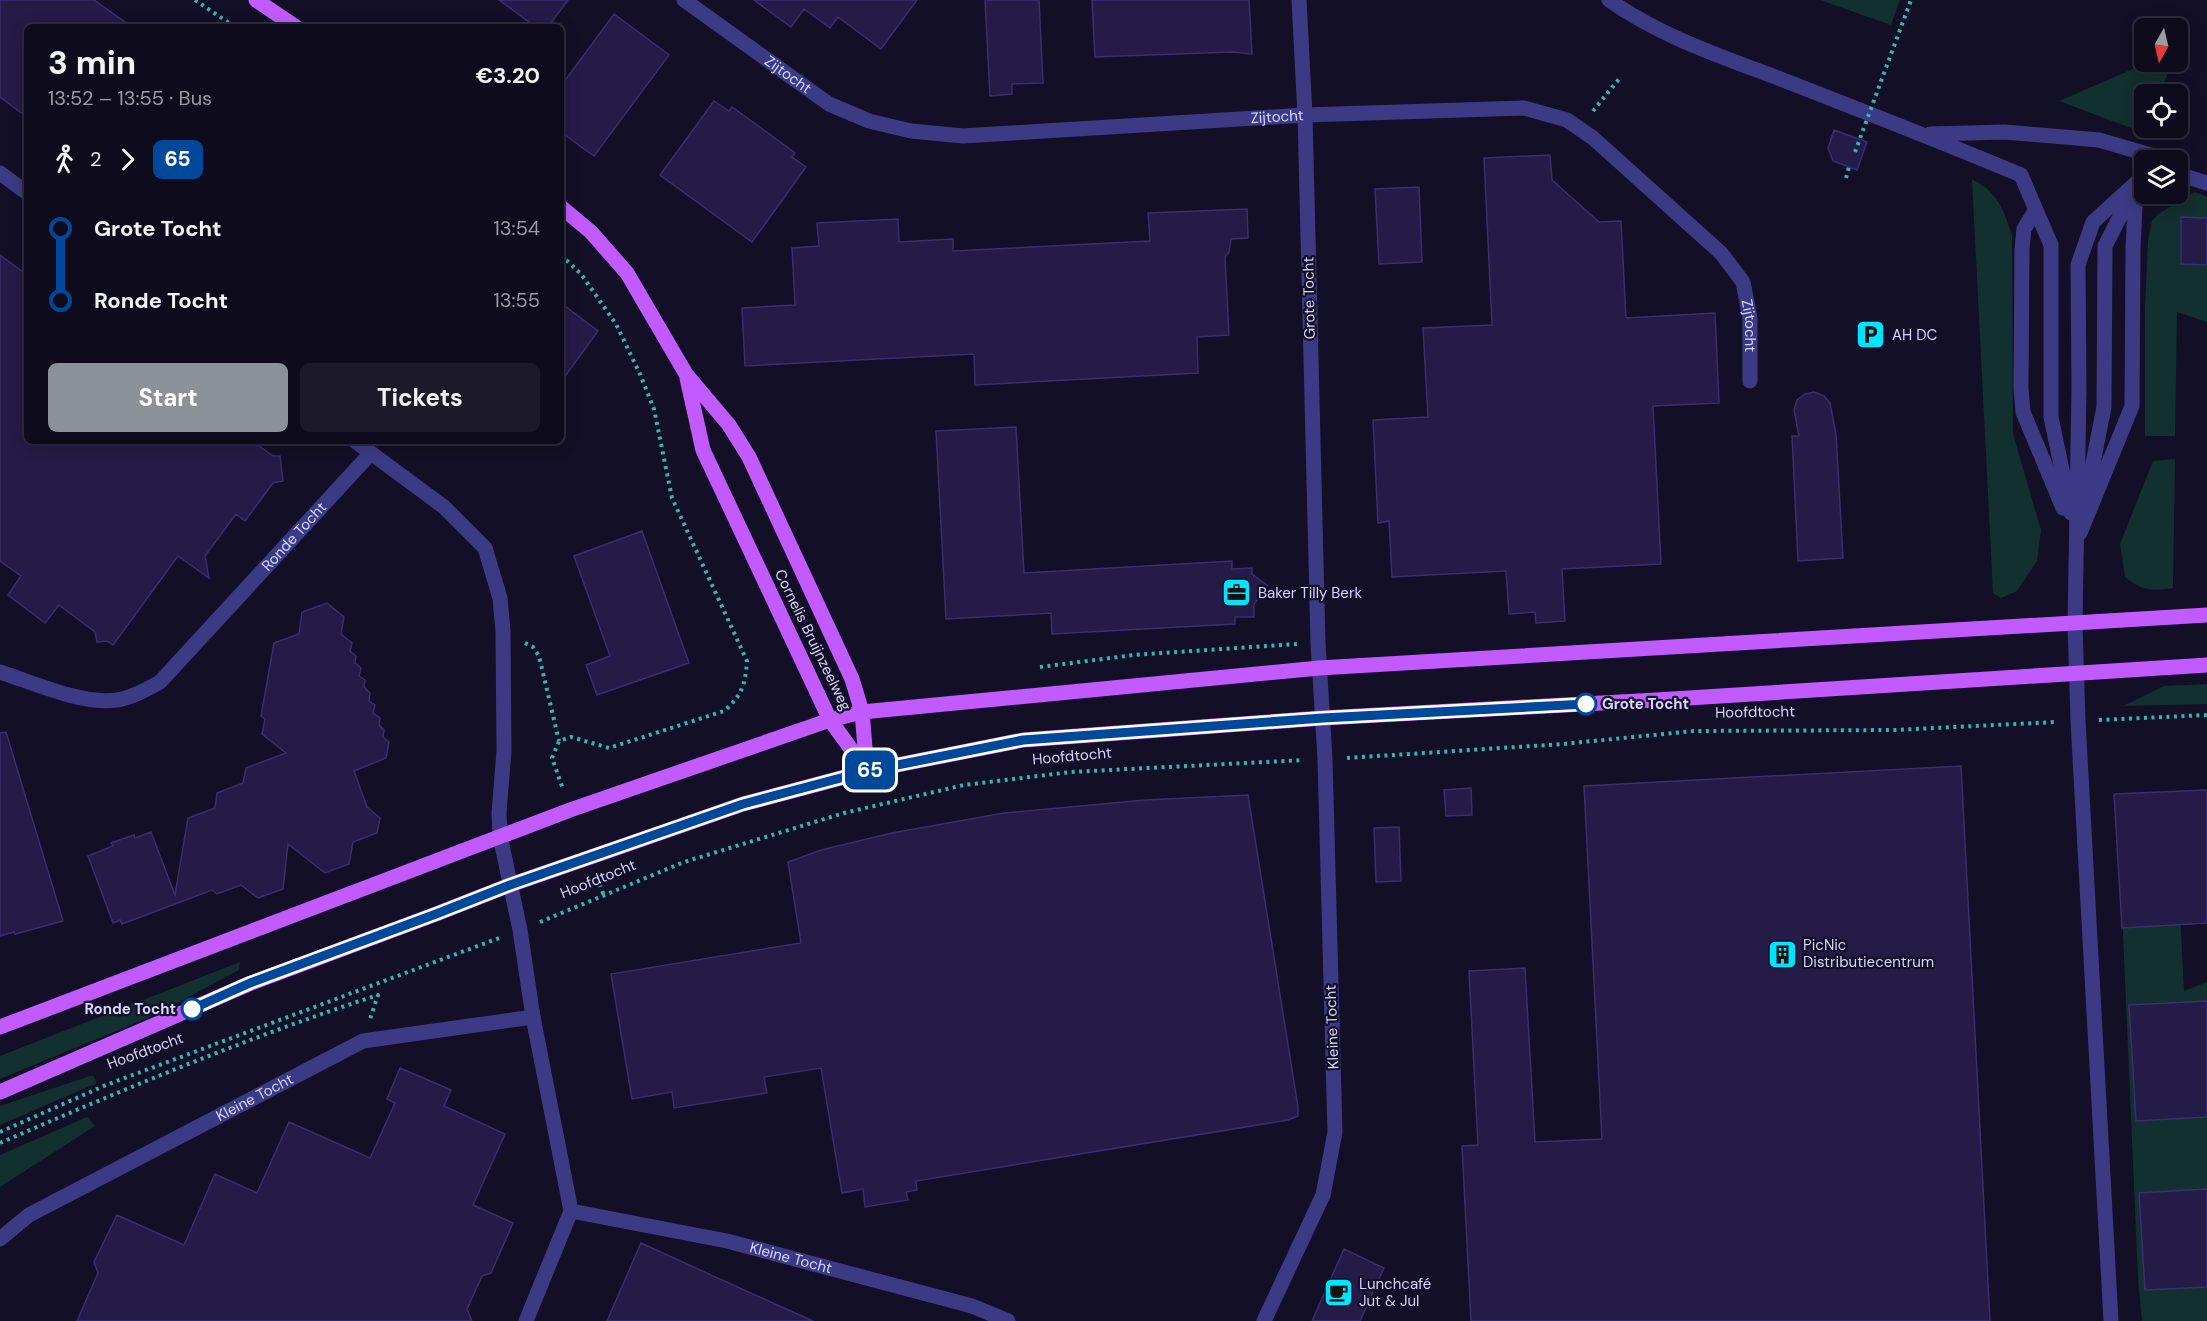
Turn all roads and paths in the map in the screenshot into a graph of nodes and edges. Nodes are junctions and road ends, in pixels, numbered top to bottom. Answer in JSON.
{"nodes":[{"id":1,"x":195,"y":0,"type":"edge"},
{"id":2,"x":256,"y":0,"type":"edge"},
{"id":3,"x":684,"y":0,"type":"edge"},
{"id":4,"x":1299,"y":0,"type":"edge"},
{"id":5,"x":1609,"y":0,"type":"edge"},
{"id":6,"x":1911,"y":0,"type":"edge"},
{"id":7,"x":231,"y":24,"type":"edge"},
{"id":8,"x":292,"y":24,"type":"edge"},
{"id":9,"x":1619,"y":79,"type":"dead end"},
{"id":10,"x":1305,"y":115,"type":"junction"},
{"id":11,"x":1579,"y":128,"type":"junction"},
{"id":12,"x":1924,"y":134,"type":"junction"},
{"id":13,"x":2134,"y":150,"type":"edge"},
{"id":14,"x":1855,"y":152,"type":"dead end"},
{"id":15,"x":1849,"y":167,"type":"dead end"},
{"id":16,"x":0,"y":173,"type":"edge"},
{"id":17,"x":2188,"y":176,"type":"edge"},
{"id":18,"x":1846,"y":178,"type":"dead end"},
{"id":19,"x":2207,"y":183,"type":"edge"},
{"id":20,"x":2134,"y":186,"type":"edge"},
{"id":21,"x":24,"y":191,"type":"edge"},
{"id":22,"x":2134,"y":193,"type":"edge"},
{"id":23,"x":2138,"y":204,"type":"edge"},
{"id":24,"x":564,"y":210,"type":"edge"},
{"id":25,"x":2035,"y":212,"type":"junction"},
{"id":26,"x":564,"y":258,"type":"edge"},
{"id":27,"x":686,"y":374,"type":"junction"},
{"id":28,"x":1750,"y":381,"type":"dead end"},
{"id":29,"x":359,"y":444,"type":"edge"},
{"id":30,"x":370,"y":453,"type":"junction"},
{"id":31,"x":2077,"y":541,"type":"junction"},
{"id":32,"x":2207,"y":615,"type":"edge"},
{"id":33,"x":2075,"y":624,"type":"junction"},
{"id":34,"x":503,"y":632,"type":"junction"},
{"id":35,"x":1318,"y":643,"type":"junction"},
{"id":36,"x":2207,"y":665,"type":"edge"},
{"id":37,"x":1040,"y":667,"type":"dead end"},
{"id":38,"x":1319,"y":668,"type":"junction"},
{"id":39,"x":0,"y":672,"type":"edge"},
{"id":40,"x":2077,"y":673,"type":"junction"},
{"id":41,"x":862,"y":712,"type":"junction"},
{"id":42,"x":2207,"y":715,"type":"edge"},
{"id":43,"x":1323,"y":718,"type":"junction"},
{"id":44,"x":830,"y":720,"type":"junction"},
{"id":45,"x":2078,"y":721,"type":"junction"},
{"id":46,"x":559,"y":741,"type":"junction"},
{"id":47,"x":1325,"y":759,"type":"junction"},
{"id":48,"x":867,"y":771,"type":"junction"},
{"id":49,"x":570,"y":810,"type":"junction"},
{"id":50,"x":500,"y":836,"type":"junction"},
{"id":51,"x":590,"y":858,"type":"junction"},
{"id":52,"x":510,"y":885,"type":"junction"},
{"id":53,"x":604,"y":896,"type":"junction"},
{"id":54,"x":520,"y":930,"type":"junction"},
{"id":55,"x":533,"y":1017,"type":"junction"},
{"id":56,"x":0,"y":1027,"type":"edge"},
{"id":57,"x":363,"y":1041,"type":"junction"},
{"id":58,"x":0,"y":1092,"type":"edge"},
{"id":59,"x":0,"y":1132,"type":"edge"},
{"id":60,"x":0,"y":1143,"type":"edge"},
{"id":61,"x":571,"y":1211,"type":"junction"},
{"id":62,"x":0,"y":1239,"type":"edge"},
{"id":63,"x":526,"y":1321,"type":"edge"},
{"id":64,"x":1007,"y":1321,"type":"edge"},
{"id":65,"x":1264,"y":1321,"type":"edge"},
{"id":66,"x":2111,"y":1321,"type":"edge"}],
"edges":[{"from":1,"to":7,"type":"path"},
{"from":2,"to":8,"type":"main road"},
{"from":3,"to":10,"type":"street","name":"Zijtocht"},
{"from":4,"to":10,"type":"street","name":"Grote Tocht"},
{"from":5,"to":12,"type":"street"},
{"from":6,"to":14,"type":"path","bridge":true},
{"from":9,"to":11,"type":"path"},
{"from":10,"to":11,"type":"street","name":"Zijtocht"},
{"from":10,"to":35,"type":"street","name":"Grote Tocht"},
{"from":11,"to":28,"type":"street","name":"Zijtocht"},
{"from":12,"to":13,"type":"street"},
{"from":12,"to":25,"type":"street"},
{"from":15,"to":18,"type":"path"},
{"from":16,"to":21,"type":"street"},
{"from":17,"to":19,"type":"street"},
{"from":20,"to":31,"type":"street"},
{"from":22,"to":31,"type":"street"},
{"from":23,"to":31,"type":"street"},
{"from":24,"to":27,"type":"main road","name":"Cornelis Bruijnzeelweg"},
{"from":25,"to":31,"type":"street"},
{"from":25,"to":31,"type":"street"},
{"from":26,"to":46,"type":"path"},
{"from":27,"to":41,"type":"main road","name":"Cornelis Bruijnzeelweg"},
{"from":27,"to":44,"type":"main road","name":"Cornelis Bruijnzeelweg"},
{"from":29,"to":30,"type":"street"},
{"from":30,"to":34,"type":"street"},
{"from":30,"to":39,"type":"street","name":"Ronde Tocht"},
{"from":31,"to":33,"type":"street"},
{"from":32,"to":33,"type":"main road"},
{"from":33,"to":38,"type":"main road"},
{"from":33,"to":40,"type":"street"},
{"from":34,"to":46,"type":"path"},
{"from":34,"to":50,"type":"street"},
{"from":35,"to":37,"type":"path"},
{"from":35,"to":38,"type":"street","name":"Grote Tocht"},
{"from":36,"to":40,"type":"main road","name":"Hoofdtocht"},
{"from":38,"to":41,"type":"main road"},
{"from":38,"to":43,"type":"street","name":"Grote Tocht"},
{"from":40,"to":43,"type":"main road","name":"Hoofdtocht"},
{"from":40,"to":45,"type":"street"},
{"from":41,"to":44,"type":"main road"},
{"from":41,"to":48,"type":"main road","name":"Cornelis Bruijnzeelweg"},
{"from":42,"to":45,"type":"path","name":"Hoofdtocht"},
{"from":43,"to":47,"type":"street","name":"Kleine Tocht"},
{"from":43,"to":48,"type":"main road","name":"Hoofdtocht"},
{"from":44,"to":48,"type":"main road","name":"Cornelis Bruijnzeelweg"},
{"from":44,"to":49,"type":"main road"},
{"from":45,"to":47,"type":"path","name":"Hoofdtocht"},
{"from":45,"to":66,"type":"street"},
{"from":46,"to":49,"type":"path"},
{"from":47,"to":53,"type":"path","name":"Hoofdtocht"},
{"from":47,"to":65,"type":"street","name":"Kleine Tocht"},
{"from":48,"to":51,"type":"main road","name":"Hoofdtocht"},
{"from":49,"to":50,"type":"main road"},
{"from":50,"to":52,"type":"street"},
{"from":50,"to":56,"type":"main road"},
{"from":51,"to":52,"type":"main road","name":"Hoofdtocht"},
{"from":51,"to":53,"type":"path"},
{"from":52,"to":54,"type":"street"},
{"from":52,"to":58,"type":"main road","name":"Hoofdtocht"},
{"from":53,"to":54,"type":"path","name":"Hoofdtocht"},
{"from":54,"to":55,"type":"street"},
{"from":54,"to":59,"type":"path","name":"Hoofdtocht"},
{"from":55,"to":57,"type":"street","name":"Kleine Tocht"},
{"from":55,"to":61,"type":"street"},
{"from":57,"to":60,"type":"path"},
{"from":57,"to":62,"type":"street","name":"Kleine Tocht"},
{"from":61,"to":63,"type":"street"},
{"from":61,"to":64,"type":"street","name":"Kleine Tocht"}]}
